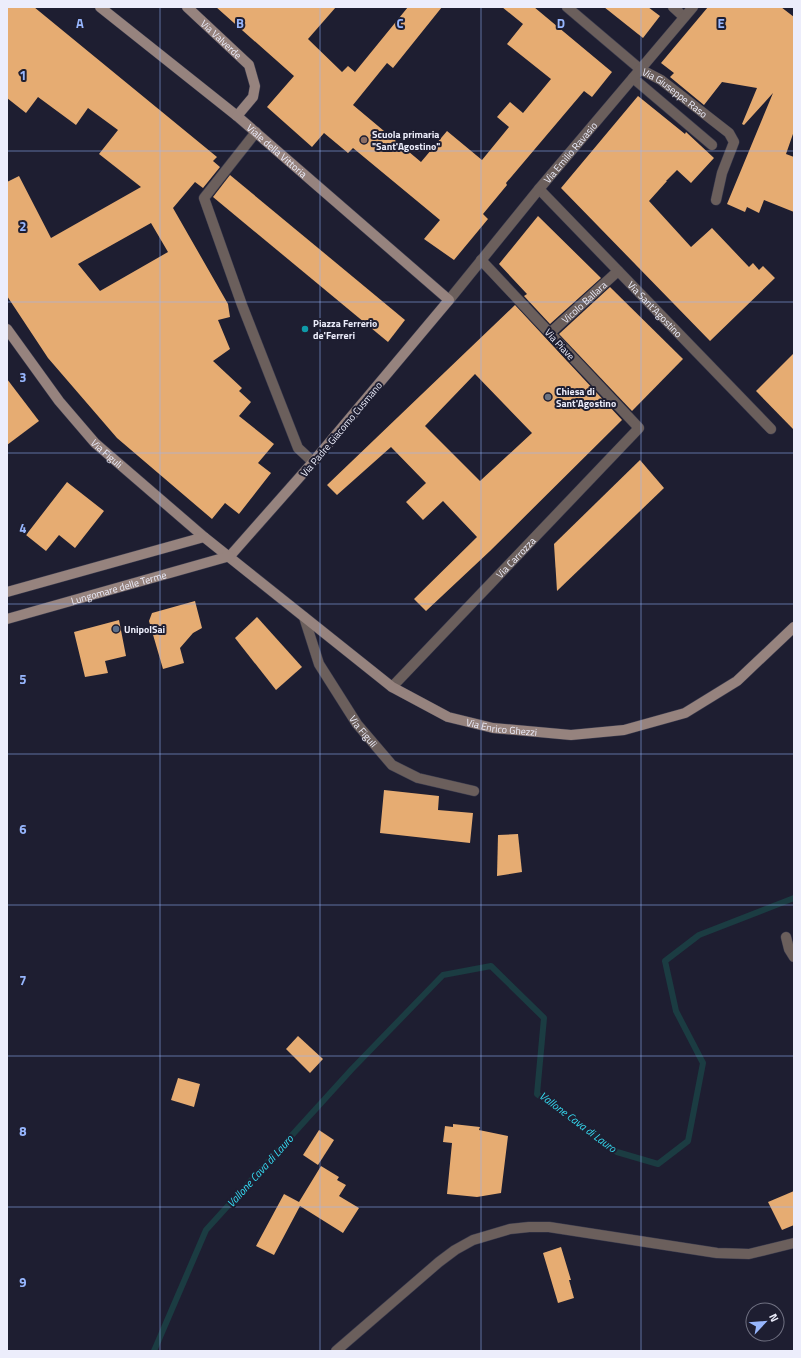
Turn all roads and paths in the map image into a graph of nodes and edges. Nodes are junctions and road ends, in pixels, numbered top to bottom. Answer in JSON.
{"nodes":[{"id":1,"x":100,"y":7,"type":"edge"},
{"id":2,"x":187,"y":7,"type":"edge"},
{"id":3,"x":567,"y":7,"type":"edge"},
{"id":4,"x":673,"y":7,"type":"edge"},
{"id":5,"x":693,"y":7,"type":"edge"},
{"id":6,"x":684,"y":17,"type":"junction"},
{"id":7,"x":640,"y":69,"type":"junction"},
{"id":8,"x":633,"y":78,"type":"junction"},
{"id":9,"x":237,"y":116,"type":"junction"},
{"id":10,"x":256,"y":132,"type":"junction"},
{"id":11,"x":712,"y":145,"type":"dead end"},
{"id":12,"x":539,"y":189,"type":"junction"},
{"id":13,"x":716,"y":200,"type":"dead end"},
{"id":14,"x":481,"y":260,"type":"junction"},
{"id":15,"x":618,"y":271,"type":"junction"},
{"id":16,"x":449,"y":300,"type":"junction"},
{"id":17,"x":7,"y":329,"type":"edge"},
{"id":18,"x":550,"y":333,"type":"junction"},
{"id":19,"x":639,"y":428,"type":"joint"},
{"id":20,"x":771,"y":429,"type":"dead end"},
{"id":21,"x":313,"y":462,"type":"junction"},
{"id":22,"x":204,"y":537,"type":"junction"},
{"id":23,"x":230,"y":556,"type":"junction"},
{"id":24,"x":7,"y":592,"type":"edge"},
{"id":25,"x":304,"y":617,"type":"junction"},
{"id":26,"x":7,"y":618,"type":"edge"},
{"id":27,"x":794,"y":627,"type":"edge"},
{"id":28,"x":392,"y":687,"type":"junction"},
{"id":29,"x":474,"y":791,"type":"dead end"},
{"id":30,"x":786,"y":937,"type":"dead end"},
{"id":31,"x":794,"y":957,"type":"edge"},
{"id":32,"x":794,"y":1243,"type":"edge"},
{"id":33,"x":336,"y":1351,"type":"edge"}],
"edges":[{"from":1,"to":9,"type":"street","name":"Viale della Vittoria"},
{"from":2,"to":9,"type":"street","name":"Via Valverde"},
{"from":3,"to":7,"type":"street","name":"Via Giuseppe Raso"},
{"from":4,"to":6,"type":"street"},
{"from":5,"to":6,"type":"street","name":"Via Emilio Ravasio"},
{"from":6,"to":7,"type":"street","name":"Via Emilio Ravasio"},
{"from":7,"to":8,"type":"street","name":"Via Emilio Ravasio"},
{"from":7,"to":13,"type":"street","name":"Via Giuseppe Raso"},
{"from":8,"to":11,"type":"street"},
{"from":8,"to":12,"type":"street","name":"Via Emilio Ravasio"},
{"from":9,"to":10,"type":"street","name":"Viale della Vittoria"},
{"from":10,"to":16,"type":"street","name":"Viale della Vittoria"},
{"from":10,"to":21,"type":"street"},
{"from":12,"to":14,"type":"street","name":"Via Emilio Ravasio"},
{"from":12,"to":15,"type":"street","name":"Via Sant'Agostino"},
{"from":14,"to":16,"type":"street","name":"Via Emilio Ravasio"},
{"from":14,"to":18,"type":"street","name":"Via Piave"},
{"from":15,"to":18,"type":"street","name":"Vicolo Ballara"},
{"from":15,"to":20,"type":"street","name":"Via Sant'Agostino"},
{"from":16,"to":21,"type":"street","name":"Via Padre Giacomo Cusmano"},
{"from":17,"to":22,"type":"street","name":"Via Figuli"},
{"from":18,"to":19,"type":"street","name":"Via Piave"},
{"from":19,"to":28,"type":"street","name":"Via Carrozza"},
{"from":21,"to":23,"type":"street","name":"Via Padre Giacomo Cusmano"},
{"from":22,"to":23,"type":"street","name":"Via Figuli"},
{"from":22,"to":24,"type":"street"},
{"from":23,"to":25,"type":"street","name":"Via Enrico Ghezzi"},
{"from":23,"to":26,"type":"street","name":"Lungomare delle Terme"},
{"from":25,"to":28,"type":"street","name":"Via Enrico Ghezzi"},
{"from":25,"to":29,"type":"street","name":"Via Figuli"},
{"from":27,"to":28,"type":"street","name":"Via Enrico Ghezzi"},
{"from":30,"to":31,"type":"street"},
{"from":32,"to":33,"type":"street"}]}
